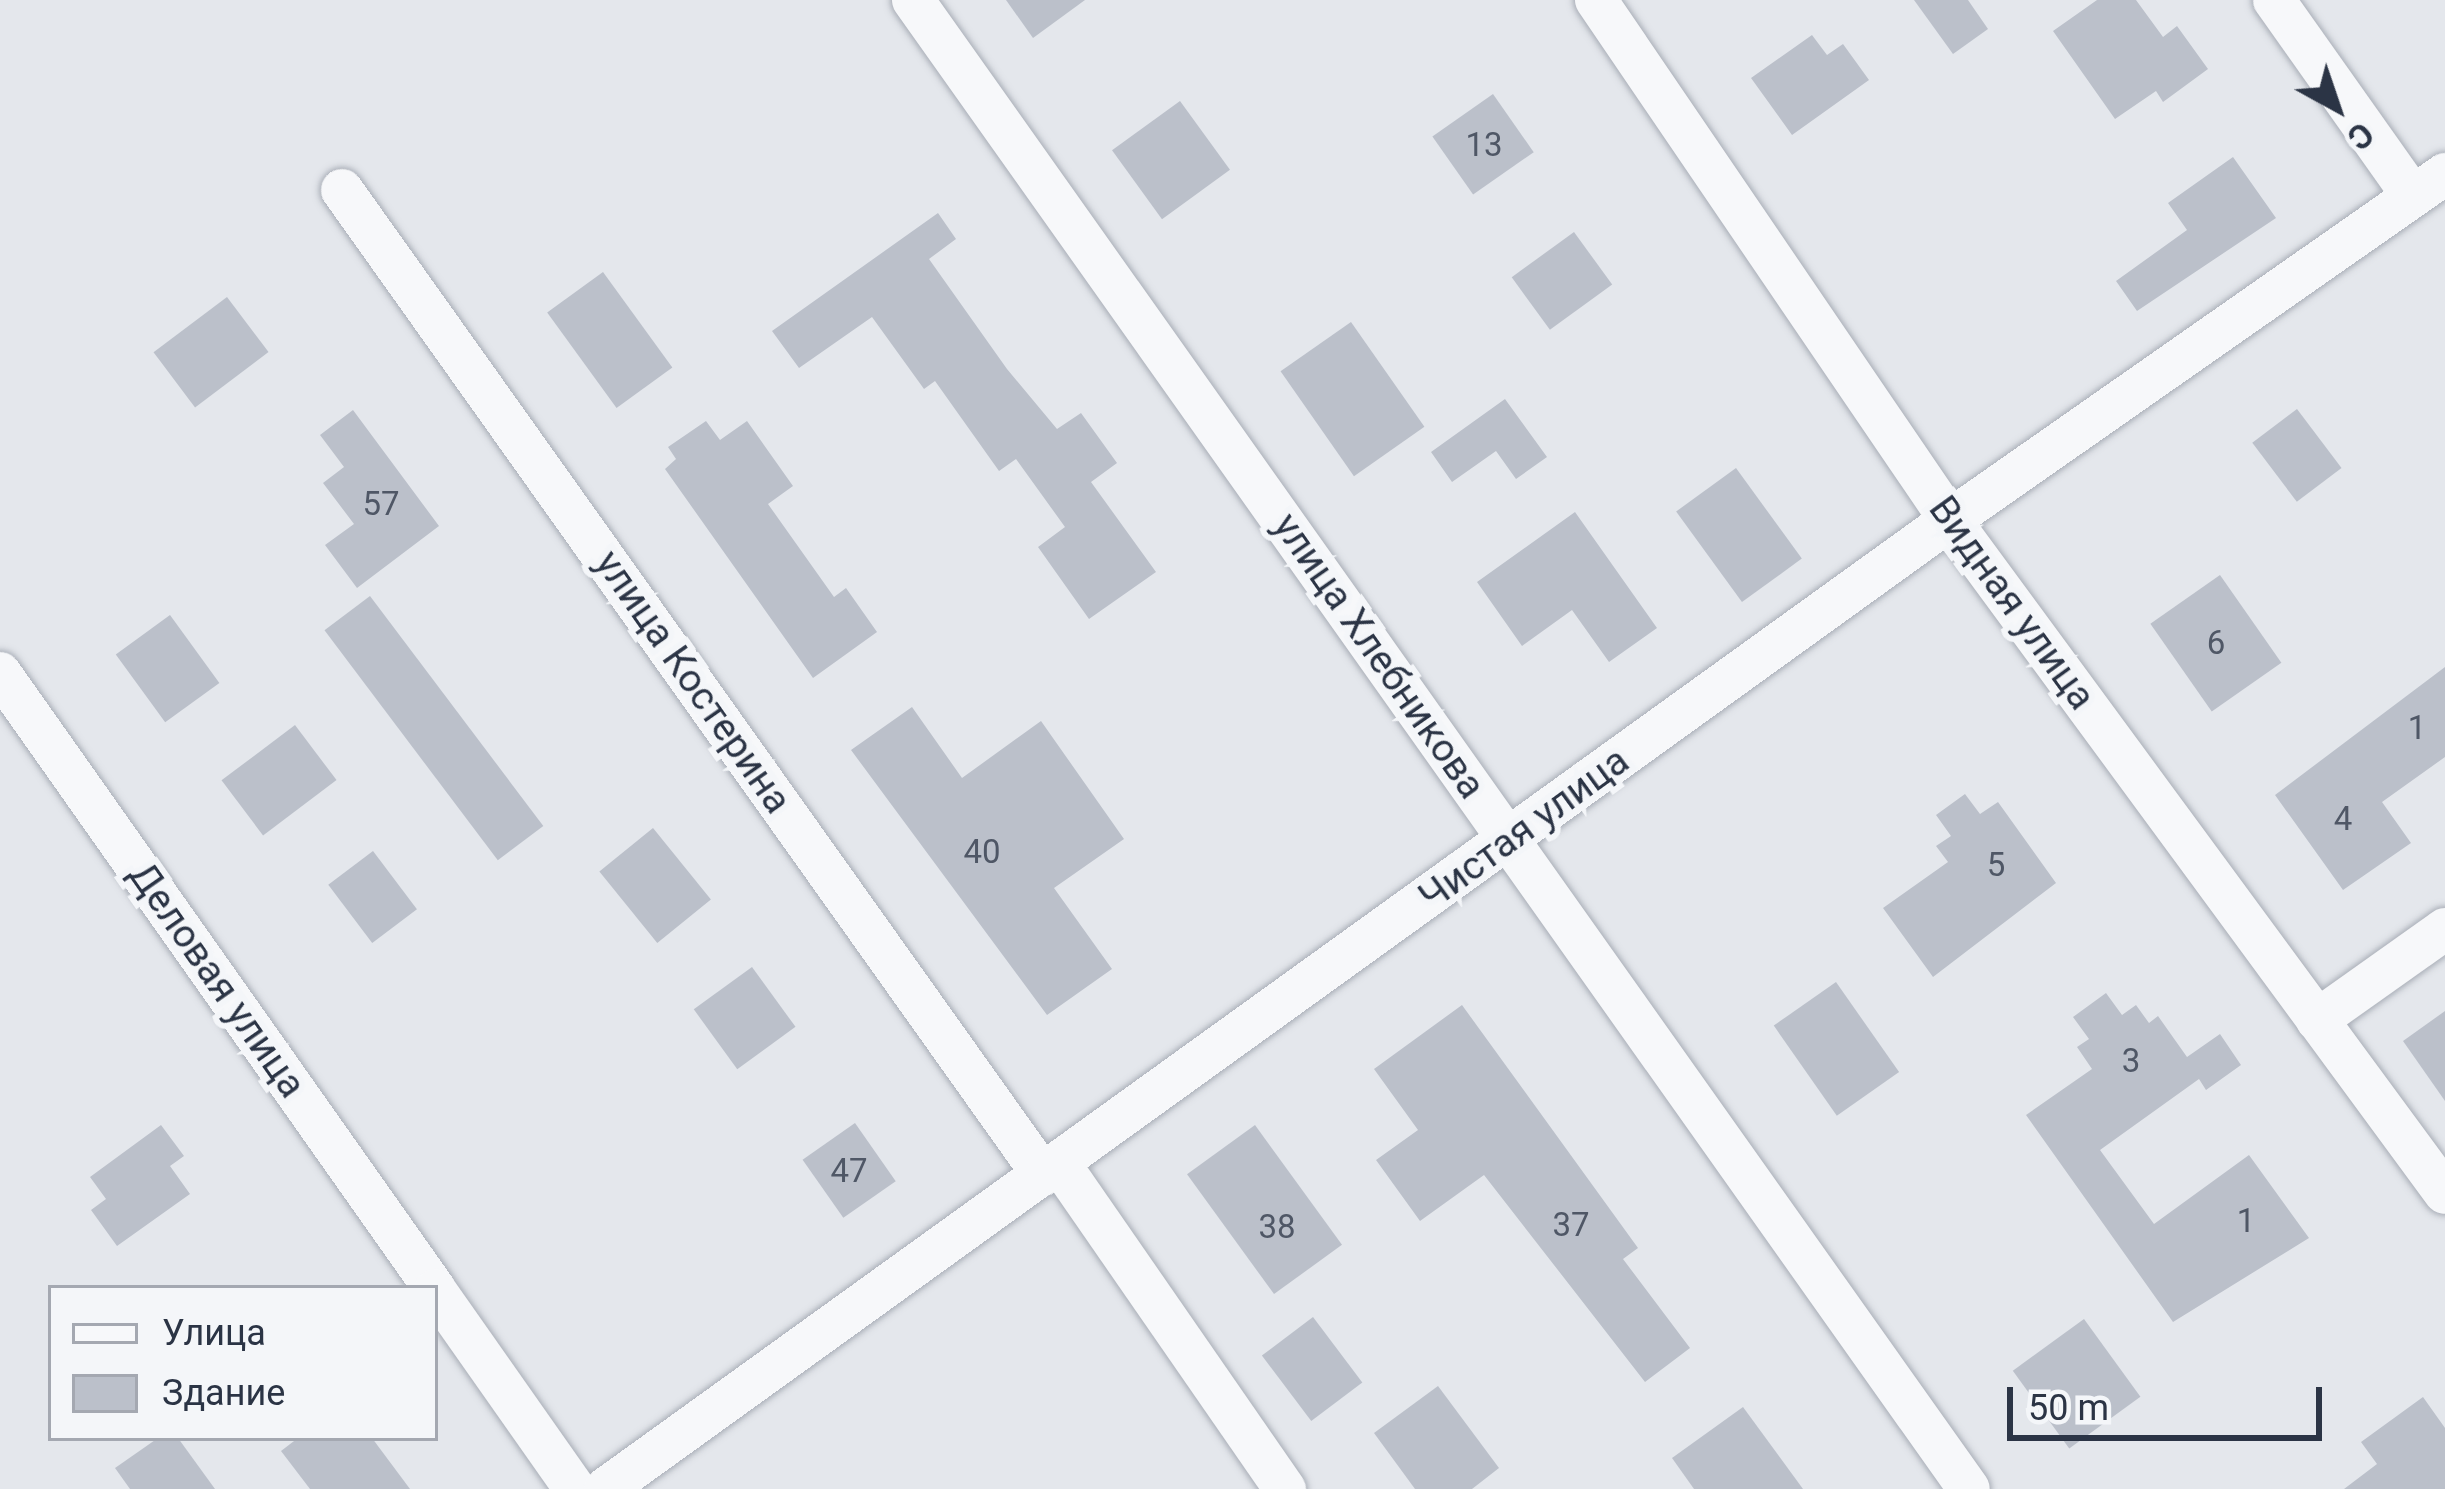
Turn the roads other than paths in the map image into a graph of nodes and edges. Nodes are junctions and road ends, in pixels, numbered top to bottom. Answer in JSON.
{"nodes":[{"id":1,"x":913,"y":0,"type":"edge"},
{"id":2,"x":1596,"y":0,"type":"edge"},
{"id":3,"x":2274,"y":0,"type":"edge"},
{"id":4,"x":2429,"y":185,"type":"edge"},
{"id":5,"x":342,"y":190,"type":"dead end"},
{"id":6,"x":1950,"y":520,"type":"junction"},
{"id":7,"x":0,"y":673,"type":"edge"},
{"id":8,"x":1510,"y":839,"type":"junction"},
{"id":9,"x":2445,"y":929,"type":"edge"},
{"id":10,"x":2318,"y":1020,"type":"junction"},
{"id":11,"x":1051,"y":1169,"type":"junction"},
{"id":12,"x":2445,"y":1193,"type":"edge"},
{"id":13,"x":431,"y":1285,"type":"edge"},
{"id":14,"x":438,"y":1295,"type":"edge"},
{"id":15,"x":575,"y":1489,"type":"edge"},
{"id":16,"x":605,"y":1489,"type":"edge"},
{"id":17,"x":1285,"y":1489,"type":"edge"},
{"id":18,"x":1969,"y":1489,"type":"edge"}],
"edges":[{"from":1,"to":8,"type":"street","name":"улица Хлебникова"},
{"from":2,"to":6,"type":"street","name":"Видная улица"},
{"from":3,"to":4,"type":"street"},
{"from":4,"to":6,"type":"street","name":"Чистая улица"},
{"from":5,"to":11,"type":"street","name":"улица Костерина"},
{"from":6,"to":8,"type":"street","name":"Чистая улица"},
{"from":6,"to":10,"type":"street","name":"Видная улица"},
{"from":7,"to":13,"type":"street","name":"Деловая улица"},
{"from":8,"to":11,"type":"street","name":"Чистая улица"},
{"from":8,"to":18,"type":"street","name":"улица Хлебникова"},
{"from":9,"to":10,"type":"street"},
{"from":10,"to":12,"type":"street","name":"Видная улица"},
{"from":11,"to":16,"type":"street","name":"Чистая улица"},
{"from":11,"to":17,"type":"street","name":"улица Костерина"},
{"from":14,"to":15,"type":"street","name":"Деловая улица"}]}
